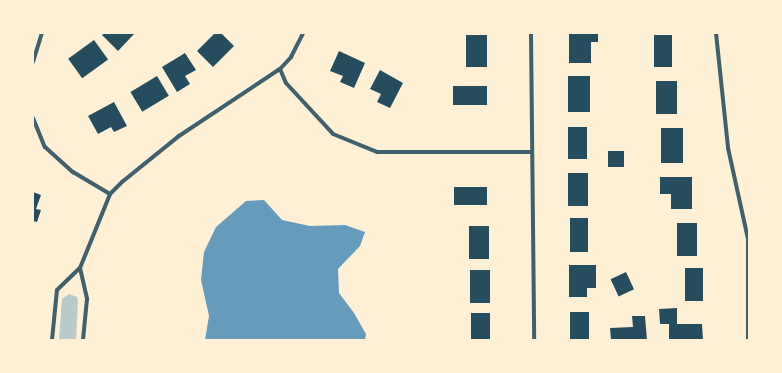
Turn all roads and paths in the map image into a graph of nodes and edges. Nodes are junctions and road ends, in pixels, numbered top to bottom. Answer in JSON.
{"nodes":[{"id":1,"x":42,"y":33,"type":"edge"},
{"id":2,"x":303,"y":33,"type":"edge"},
{"id":3,"x":531,"y":33,"type":"edge"},
{"id":4,"x":716,"y":33,"type":"edge"},
{"id":5,"x":33,"y":62,"type":"edge"},
{"id":6,"x":280,"y":69,"type":"junction"},
{"id":7,"x":33,"y":118,"type":"edge"},
{"id":8,"x":532,"y":152,"type":"junction"},
{"id":9,"x":110,"y":194,"type":"junction"},
{"id":10,"x":80,"y":268,"type":"junction"},
{"id":11,"x":52,"y":340,"type":"edge"},
{"id":12,"x":83,"y":340,"type":"edge"},
{"id":13,"x":534,"y":340,"type":"edge"},
{"id":14,"x":748,"y":340,"type":"edge"}],
"edges":[{"from":1,"to":5,"type":"street"},
{"from":2,"to":6,"type":"street"},
{"from":3,"to":8,"type":"street"},
{"from":4,"to":14,"type":"street"},
{"from":6,"to":8,"type":"street"},
{"from":6,"to":9,"type":"street"},
{"from":7,"to":9,"type":"street"},
{"from":8,"to":13,"type":"street"},
{"from":9,"to":10,"type":"street"},
{"from":10,"to":11,"type":"street"},
{"from":10,"to":12,"type":"street"}]}
